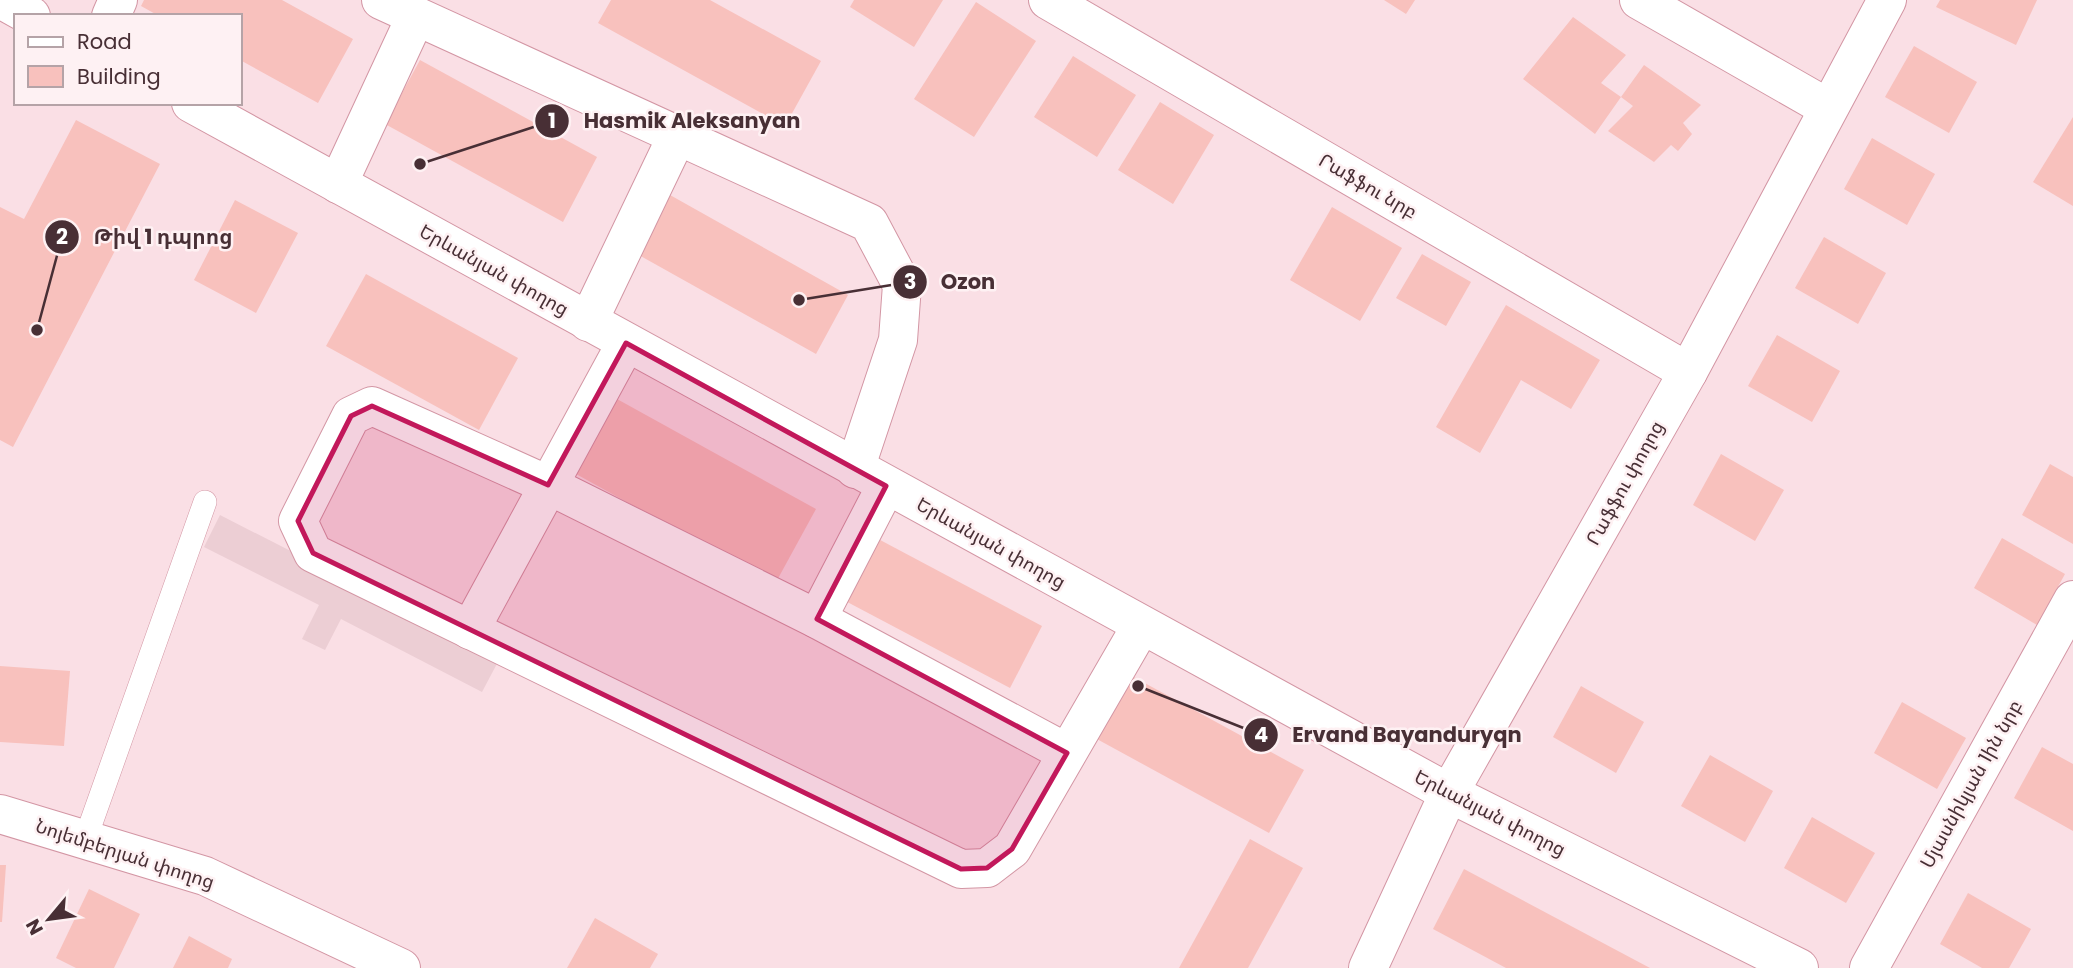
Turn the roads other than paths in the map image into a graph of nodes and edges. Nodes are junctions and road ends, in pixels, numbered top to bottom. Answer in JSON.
{"nodes":[{"id":1,"x":2,"y":0,"type":"edge"},
{"id":2,"x":380,"y":0,"type":"edge"},
{"id":3,"x":1048,"y":0,"type":"edge"},
{"id":4,"x":1639,"y":0,"type":"edge"},
{"id":5,"x":1887,"y":0,"type":"edge"},
{"id":6,"x":27,"y":14,"type":"edge"},
{"id":7,"x":416,"y":16,"type":"junction"},
{"id":8,"x":195,"y":105,"type":"edge"},
{"id":9,"x":1828,"y":108,"type":"junction"},
{"id":10,"x":677,"y":136,"type":"junction"},
{"id":11,"x":338,"y":184,"type":"junction"},
{"id":12,"x":588,"y":322,"type":"junction"},
{"id":13,"x":626,"y":343,"type":"junction"},
{"id":14,"x":1688,"y":372,"type":"junction"},
{"id":15,"x":870,"y":477,"type":"junction"},
{"id":16,"x":548,"y":485,"type":"junction"},
{"id":17,"x":205,"y":502,"type":"dead end"},
{"id":18,"x":2073,"y":600,"type":"edge"},
{"id":19,"x":817,"y":619,"type":"junction"},
{"id":20,"x":1141,"y":626,"type":"junction"},
{"id":21,"x":470,"y":630,"type":"junction"},
{"id":22,"x":1067,"y":753,"type":"junction"},
{"id":23,"x":1450,"y":793,"type":"junction"},
{"id":24,"x":0,"y":814,"type":"edge"},
{"id":25,"x":85,"y":840,"type":"junction"},
{"id":26,"x":401,"y":968,"type":"edge"},
{"id":27,"x":1368,"y":968,"type":"edge"},
{"id":28,"x":1799,"y":968,"type":"edge"},
{"id":29,"x":1869,"y":968,"type":"edge"}],
"edges":[{"from":1,"to":6,"type":"street"},
{"from":2,"to":7,"type":"street"},
{"from":3,"to":14,"type":"street","name":"Րաֆֆու նրբ"},
{"from":4,"to":9,"type":"street"},
{"from":5,"to":9,"type":"street","name":"Րաֆֆու փողոց"},
{"from":7,"to":10,"type":"street"},
{"from":7,"to":11,"type":"street"},
{"from":8,"to":11,"type":"street","name":"Երևանյան փողոց"},
{"from":9,"to":14,"type":"street","name":"Րաֆֆու փողոց"},
{"from":10,"to":12,"type":"street"},
{"from":10,"to":15,"type":"street"},
{"from":11,"to":12,"type":"street","name":"Երևանյան փողոց"},
{"from":12,"to":13,"type":"street","name":"Երևանյան փողոց"},
{"from":13,"to":15,"type":"street","name":"Երևանյան փողոց"},
{"from":13,"to":16,"type":"street"},
{"from":14,"to":23,"type":"street","name":"Րաֆֆու փողոց"},
{"from":15,"to":19,"type":"street"},
{"from":15,"to":20,"type":"street","name":"Երևանյան փողոց"},
{"from":16,"to":19,"type":"street"},
{"from":16,"to":21,"type":"street"},
{"from":16,"to":21,"type":"street"},
{"from":17,"to":25,"type":"lane"},
{"from":18,"to":29,"type":"street","name":"Մյասնիկյան 1ին նրբ"},
{"from":19,"to":22,"type":"street"},
{"from":20,"to":22,"type":"street"},
{"from":20,"to":23,"type":"street","name":"Երևանյան փողոց"},
{"from":21,"to":22,"type":"street"},
{"from":23,"to":27,"type":"street","name":"Րաֆֆու փողոց"},
{"from":23,"to":28,"type":"street","name":"Երևանյան փողոց"},
{"from":24,"to":25,"type":"street","name":"Նոյեմբերյան փողոց"},
{"from":25,"to":26,"type":"street","name":"Նոյեմբերյան փողոց"}]}
